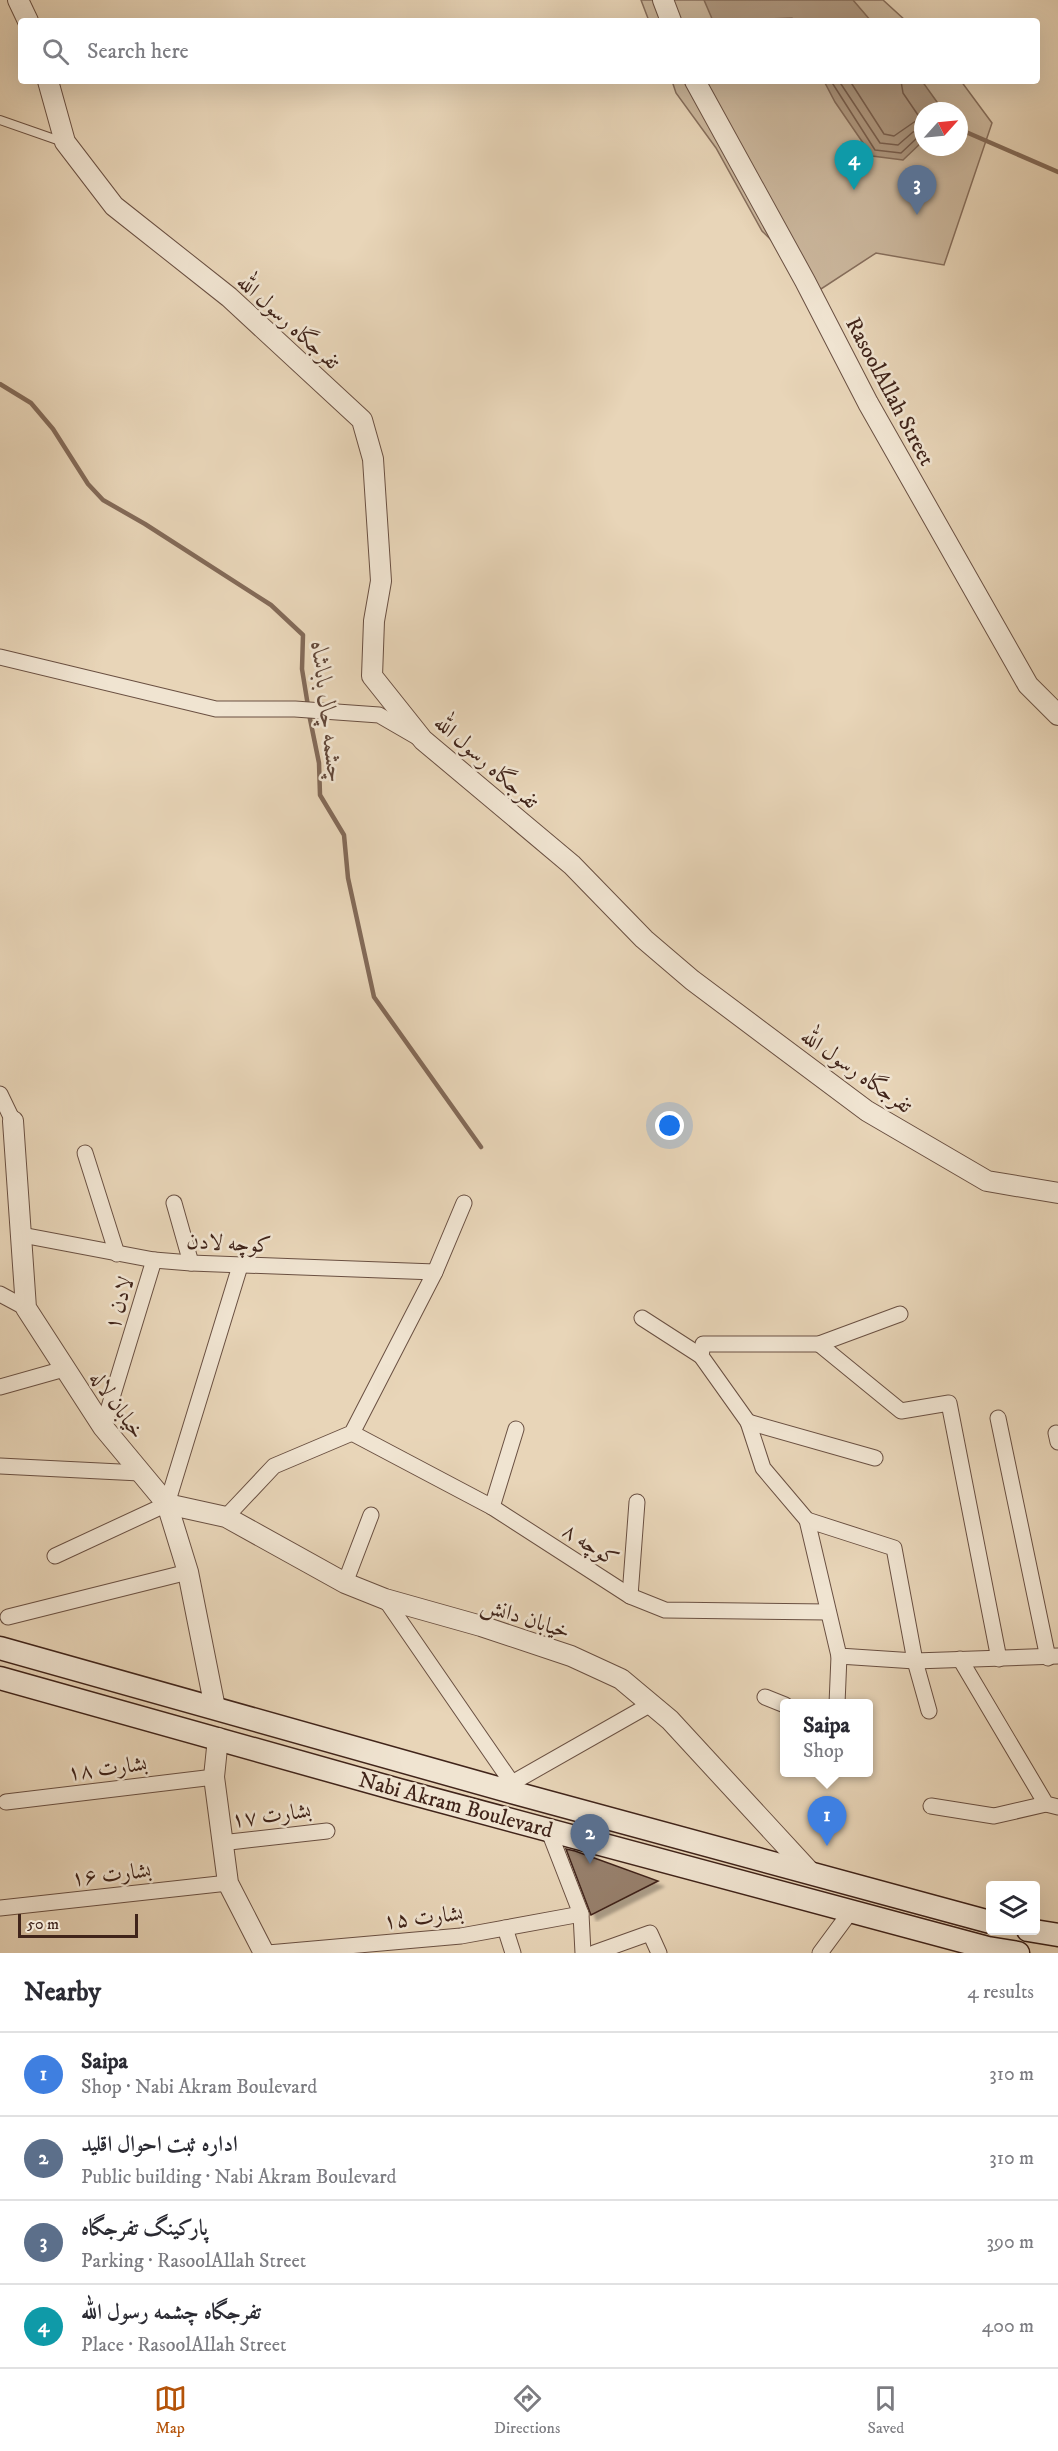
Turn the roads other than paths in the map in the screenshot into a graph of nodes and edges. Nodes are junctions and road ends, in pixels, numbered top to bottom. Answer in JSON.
{"nodes":[{"id":1,"x":18,"y":0,"type":"edge"},
{"id":2,"x":663,"y":0,"type":"edge"},
{"id":3,"x":27,"y":18,"type":"edge"},
{"id":4,"x":670,"y":18,"type":"edge"},
{"id":5,"x":49,"y":84,"type":"edge"},
{"id":6,"x":697,"y":84,"type":"edge"},
{"id":7,"x":0,"y":120,"type":"edge"},
{"id":8,"x":65,"y":142,"type":"junction"},
{"id":9,"x":0,"y":657,"type":"edge"},
{"id":10,"x":1058,"y":715,"type":"edge"},
{"id":11,"x":423,"y":740,"type":"junction"},
{"id":12,"x":0,"y":1094,"type":"edge"},
{"id":13,"x":13,"y":1121,"type":"joint"},
{"id":14,"x":85,"y":1153,"type":"dead end"},
{"id":15,"x":1058,"y":1193,"type":"edge"},
{"id":16,"x":174,"y":1203,"type":"dead end"},
{"id":17,"x":464,"y":1203,"type":"dead end"},
{"id":18,"x":22,"y":1235,"type":"junction"},
{"id":19,"x":117,"y":1254,"type":"junction"},
{"id":20,"x":154,"y":1260,"type":"junction"},
{"id":21,"x":191,"y":1263,"type":"junction"},
{"id":22,"x":240,"y":1266,"type":"junction"},
{"id":23,"x":435,"y":1272,"type":"junction"},
{"id":24,"x":0,"y":1294,"type":"edge"},
{"id":25,"x":26,"y":1308,"type":"junction"},
{"id":26,"x":900,"y":1314,"type":"dead end"},
{"id":27,"x":642,"y":1318,"type":"dead end"},
{"id":28,"x":819,"y":1344,"type":"junction"},
{"id":29,"x":702,"y":1356,"type":"junction"},
{"id":30,"x":64,"y":1370,"type":"junction"},
{"id":31,"x":0,"y":1387,"type":"edge"},
{"id":32,"x":998,"y":1418,"type":"dead end"},
{"id":33,"x":748,"y":1422,"type":"junction"},
{"id":34,"x":104,"y":1427,"type":"junction"},
{"id":35,"x":516,"y":1429,"type":"dead end"},
{"id":36,"x":352,"y":1433,"type":"junction"},
{"id":37,"x":875,"y":1458,"type":"dead end"},
{"id":38,"x":0,"y":1466,"type":"edge"},
{"id":39,"x":141,"y":1473,"type":"junction"},
{"id":40,"x":637,"y":1502,"type":"dead end"},
{"id":41,"x":167,"y":1504,"type":"junction"},
{"id":42,"x":492,"y":1507,"type":"junction"},
{"id":43,"x":371,"y":1515,"type":"dead end"},
{"id":44,"x":226,"y":1517,"type":"junction"},
{"id":45,"x":807,"y":1520,"type":"junction"},
{"id":46,"x":55,"y":1556,"type":"dead end"},
{"id":47,"x":188,"y":1572,"type":"junction"},
{"id":48,"x":345,"y":1583,"type":"junction"},
{"id":49,"x":630,"y":1596,"type":"junction"},
{"id":50,"x":385,"y":1599,"type":"junction"},
{"id":51,"x":828,"y":1612,"type":"junction"},
{"id":52,"x":8,"y":1617,"type":"dead end"},
{"id":53,"x":0,"y":1648,"type":"edge"},
{"id":54,"x":839,"y":1656,"type":"junction"},
{"id":55,"x":1053,"y":1657,"type":"edge"},
{"id":56,"x":960,"y":1659,"type":"junction"},
{"id":57,"x":999,"y":1659,"type":"junction"},
{"id":58,"x":915,"y":1661,"type":"junction"},
{"id":59,"x":0,"y":1678,"type":"edge"},
{"id":60,"x":765,"y":1696,"type":"dead end"},
{"id":61,"x":837,"y":1699,"type":"edge"},
{"id":62,"x":780,"y":1703,"type":"edge"},
{"id":63,"x":651,"y":1704,"type":"junction"},
{"id":64,"x":214,"y":1708,"type":"junction"},
{"id":65,"x":929,"y":1711,"type":"dead end"},
{"id":66,"x":218,"y":1738,"type":"junction"},
{"id":67,"x":406,"y":1763,"type":"junction"},
{"id":68,"x":214,"y":1777,"type":"junction"},
{"id":69,"x":514,"y":1788,"type":"junction"},
{"id":70,"x":399,"y":1790,"type":"junction"},
{"id":71,"x":6,"y":1802,"type":"dead end"},
{"id":72,"x":1052,"y":1805,"type":"edge"},
{"id":73,"x":931,"y":1806,"type":"dead end"},
{"id":74,"x":548,"y":1829,"type":"junction"},
{"id":75,"x":327,"y":1831,"type":"dead end"},
{"id":76,"x":221,"y":1843,"type":"junction"},
{"id":77,"x":810,"y":1872,"type":"junction"},
{"id":78,"x":228,"y":1883,"type":"junction"},
{"id":79,"x":0,"y":1908,"type":"edge"},
{"id":80,"x":851,"y":1911,"type":"junction"},
{"id":81,"x":581,"y":1914,"type":"junction"},
{"id":82,"x":986,"y":1921,"type":"edge"},
{"id":83,"x":505,"y":1928,"type":"junction"},
{"id":84,"x":1040,"y":1932,"type":"edge"},
{"id":85,"x":1058,"y":1935,"type":"edge"},
{"id":86,"x":986,"y":1950,"type":"edge"},
{"id":87,"x":266,"y":1953,"type":"edge"},
{"id":88,"x":513,"y":1953,"type":"edge"},
{"id":89,"x":583,"y":1953,"type":"edge"},
{"id":90,"x":594,"y":1953,"type":"edge"},
{"id":91,"x":660,"y":1953,"type":"edge"},
{"id":92,"x":820,"y":1953,"type":"edge"},
{"id":93,"x":1018,"y":1953,"type":"edge"}],
"edges":[{"from":1,"to":3,"type":"street"},
{"from":2,"to":4,"type":"street"},
{"from":5,"to":8,"type":"street","name":"تفرجگاه رسول الله"},
{"from":6,"to":10,"type":"street","name":"RasoolAllah Street"},
{"from":7,"to":8,"type":"lane"},
{"from":8,"to":11,"type":"street","name":"تفرجگاه رسول الله"},
{"from":9,"to":11,"type":"street"},
{"from":11,"to":15,"type":"street","name":"تفرجگاه رسول الله"},
{"from":12,"to":13,"type":"street"},
{"from":13,"to":18,"type":"street","name":"خیابان لاله"},
{"from":14,"to":19,"type":"street"},
{"from":16,"to":21,"type":"street"},
{"from":17,"to":23,"type":"street"},
{"from":18,"to":19,"type":"street","name":"کوچه لادن"},
{"from":18,"to":25,"type":"street","name":"خیابان لاله"},
{"from":19,"to":20,"type":"street","name":"کوچه لادن"},
{"from":20,"to":21,"type":"street","name":"کوچه لادن"},
{"from":20,"to":34,"type":"street","name":"لادن ۱"},
{"from":21,"to":22,"type":"street","name":"کوچه لادن"},
{"from":22,"to":23,"type":"street","name":"کوچه لادن"},
{"from":22,"to":41,"type":"street"},
{"from":23,"to":36,"type":"street"},
{"from":24,"to":25,"type":"street"},
{"from":25,"to":30,"type":"street","name":"خیابان لاله"},
{"from":26,"to":28,"type":"street"},
{"from":27,"to":29,"type":"street"},
{"from":28,"to":29,"type":"street"},
{"from":28,"to":57,"type":"street"},
{"from":29,"to":33,"type":"street"},
{"from":30,"to":31,"type":"street"},
{"from":30,"to":34,"type":"street","name":"خیابان لاله"},
{"from":32,"to":55,"type":"street"},
{"from":33,"to":37,"type":"street"},
{"from":33,"to":45,"type":"street"},
{"from":34,"to":39,"type":"street","name":"خیابان لاله"},
{"from":35,"to":42,"type":"street"},
{"from":36,"to":42,"type":"street","name":"کوچه ۸"},
{"from":36,"to":44,"type":"street"},
{"from":38,"to":39,"type":"street"},
{"from":39,"to":41,"type":"street","name":"خیابان لاله"},
{"from":40,"to":49,"type":"street"},
{"from":41,"to":44,"type":"street","name":"خیابان دانش"},
{"from":41,"to":46,"type":"street"},
{"from":41,"to":47,"type":"street","name":"خیابان لاله"},
{"from":42,"to":49,"type":"street","name":"کوچه ۸"},
{"from":43,"to":48,"type":"street"},
{"from":44,"to":48,"type":"street","name":"خیابان دانش"},
{"from":45,"to":51,"type":"street"},
{"from":45,"to":58,"type":"street"},
{"from":47,"to":52,"type":"street"},
{"from":47,"to":64,"type":"street","name":"خیابان لاله"},
{"from":48,"to":50,"type":"street","name":"خیابان دانش"},
{"from":49,"to":51,"type":"street","name":"کوچه ۸"},
{"from":50,"to":63,"type":"street","name":"خیابان دانش"},
{"from":50,"to":69,"type":"street"},
{"from":51,"to":54,"type":"street"},
{"from":53,"to":64,"type":"main road","name":"Nabi Akram Boulevard"},
{"from":54,"to":58,"type":"street"},
{"from":54,"to":61,"type":"street"},
{"from":55,"to":57,"type":"street"},
{"from":56,"to":57,"type":"street"},
{"from":56,"to":58,"type":"street"},
{"from":56,"to":72,"type":"street"},
{"from":58,"to":65,"type":"street"},
{"from":59,"to":66,"type":"main road","name":"Nabi Akram Boulevard"},
{"from":60,"to":62,"type":"street"},
{"from":63,"to":69,"type":"street"},
{"from":63,"to":77,"type":"street","name":"خیابان دانش"},
{"from":64,"to":67,"type":"main road","name":"Nabi Akram Boulevard"},
{"from":66,"to":68,"type":"street"},
{"from":66,"to":70,"type":"main road","name":"Nabi Akram Boulevard"},
{"from":67,"to":69,"type":"main road","name":"Nabi Akram Boulevard"},
{"from":67,"to":70,"type":"main road"},
{"from":68,"to":71,"type":"street","name":"بشارت ۱۸"},
{"from":68,"to":76,"type":"street"},
{"from":69,"to":77,"type":"main road","name":"Nabi Akram Boulevard"},
{"from":70,"to":74,"type":"main road","name":"Nabi Akram Boulevard"},
{"from":72,"to":73,"type":"street"},
{"from":74,"to":80,"type":"main road","name":"Nabi Akram Boulevard"},
{"from":74,"to":81,"type":"street"},
{"from":75,"to":76,"type":"street","name":"بشارت ۱۷"},
{"from":76,"to":78,"type":"street"},
{"from":77,"to":82,"type":"main road","name":"Nabi Akram Boulevard"},
{"from":78,"to":79,"type":"street","name":"بشارت ۱۶"},
{"from":78,"to":87,"type":"street"},
{"from":80,"to":86,"type":"main road","name":"Nabi Akram Boulevard"},
{"from":80,"to":92,"type":"street"},
{"from":81,"to":83,"type":"street","name":"بشارت ۱۵"},
{"from":81,"to":89,"type":"street"},
{"from":83,"to":87,"type":"street","name":"بشارت ۱۵"},
{"from":83,"to":88,"type":"street"},
{"from":84,"to":85,"type":"main road"},
{"from":86,"to":93,"type":"main road","name":"Nabi Akram Boulevard"},
{"from":90,"to":91,"type":"street"}]}
